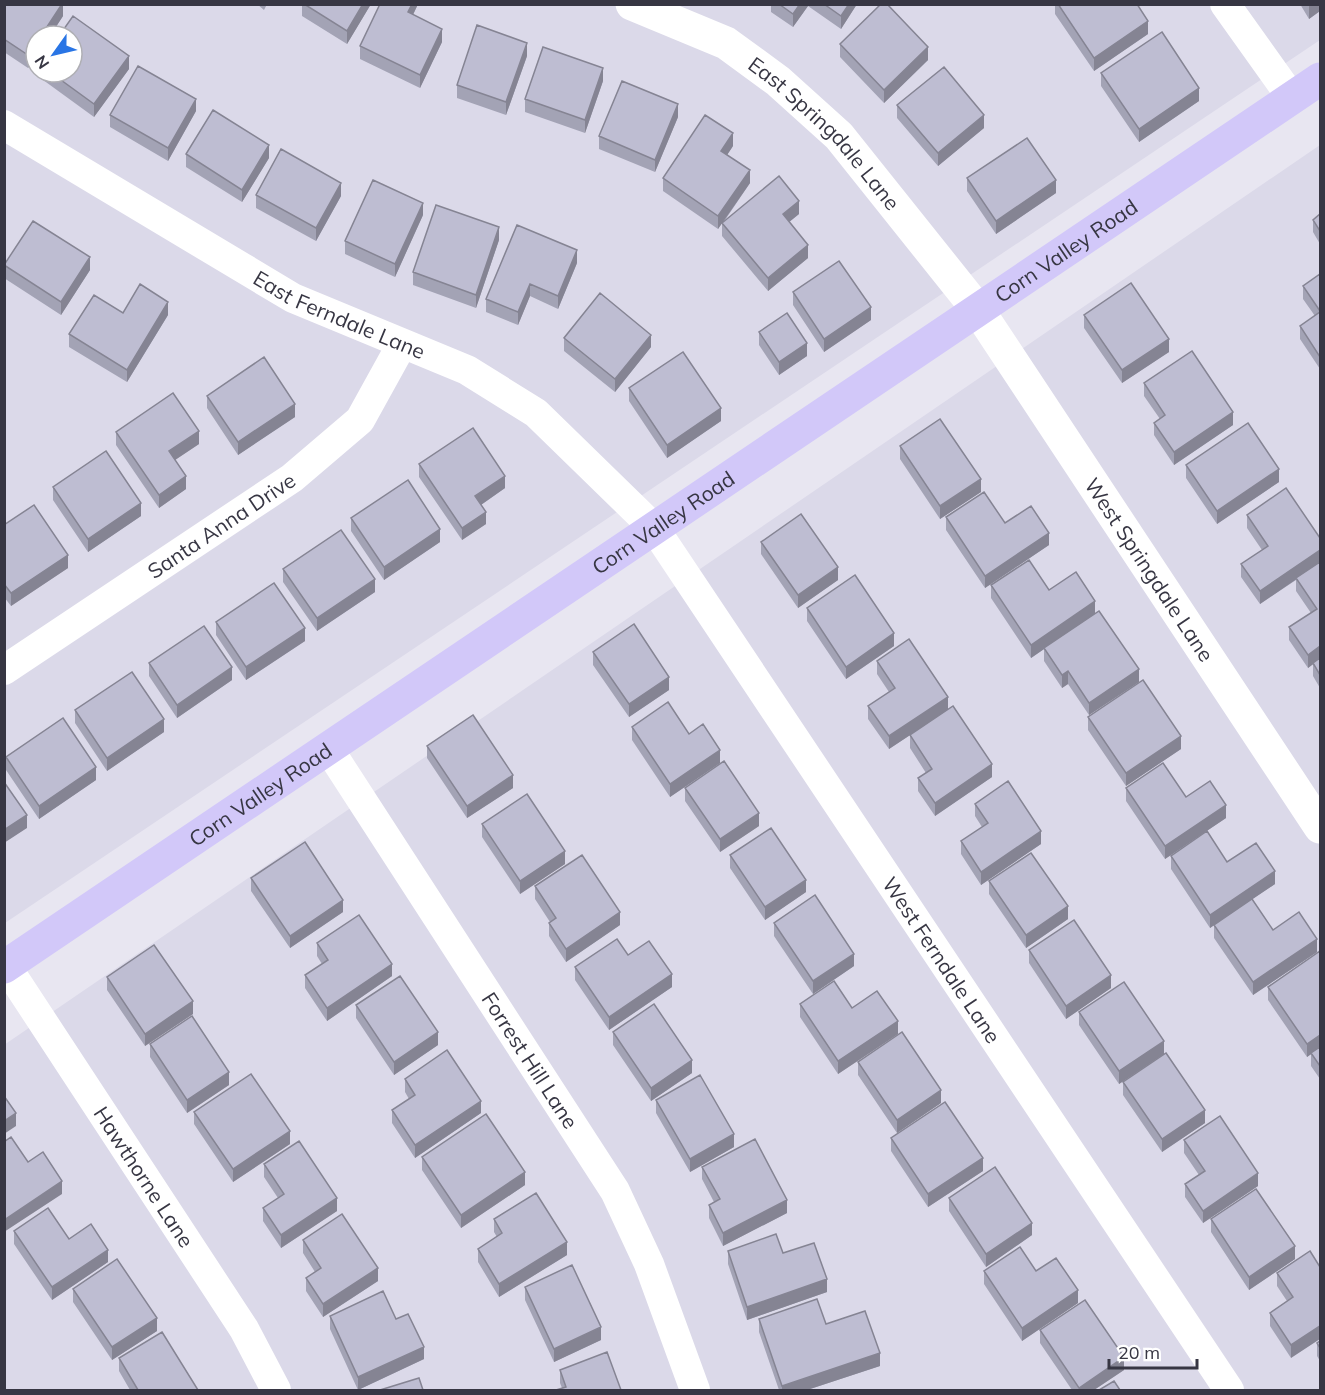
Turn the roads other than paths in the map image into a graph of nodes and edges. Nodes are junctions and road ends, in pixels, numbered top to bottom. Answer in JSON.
{"nodes":[{"id":1,"x":632,"y":4,"type":"edge"},
{"id":2,"x":1225,"y":4,"type":"edge"},
{"id":3,"x":1320,"y":79,"type":"edge"},
{"id":4,"x":1293,"y":98,"type":"junction"},
{"id":5,"x":4,"y":125,"type":"edge"},
{"id":6,"x":978,"y":310,"type":"junction"},
{"id":7,"x":402,"y":344,"type":"junction"},
{"id":8,"x":654,"y":528,"type":"junction"},
{"id":9,"x":4,"y":670,"type":"edge"},
{"id":10,"x":328,"y":748,"type":"junction"},
{"id":11,"x":1320,"y":827,"type":"edge"},
{"id":12,"x":5,"y":966,"type":"edge"},
{"id":13,"x":276,"y":1390,"type":"edge"},
{"id":14,"x":695,"y":1390,"type":"edge"},
{"id":15,"x":1229,"y":1390,"type":"edge"}],
"edges":[{"from":1,"to":6,"type":"street","name":"East Springdale Lane"},
{"from":2,"to":4,"type":"street"},
{"from":3,"to":4,"type":"main road","name":"Corn Valley Road"},
{"from":4,"to":6,"type":"main road","name":"Corn Valley Road"},
{"from":5,"to":7,"type":"street","name":"East Ferndale Lane"},
{"from":6,"to":8,"type":"main road","name":"Corn Valley Road"},
{"from":6,"to":11,"type":"street","name":"West Springdale Lane"},
{"from":7,"to":8,"type":"street","name":"East Ferndale Lane"},
{"from":7,"to":9,"type":"street","name":"Santa Anna Drive"},
{"from":8,"to":10,"type":"main road","name":"Corn Valley Road"},
{"from":8,"to":15,"type":"street","name":"West Ferndale Lane"},
{"from":10,"to":12,"type":"main road","name":"Corn Valley Road"},
{"from":10,"to":14,"type":"street","name":"Forrest Hill Lane"},
{"from":12,"to":13,"type":"street","name":"Hawthorne Lane"}]}
